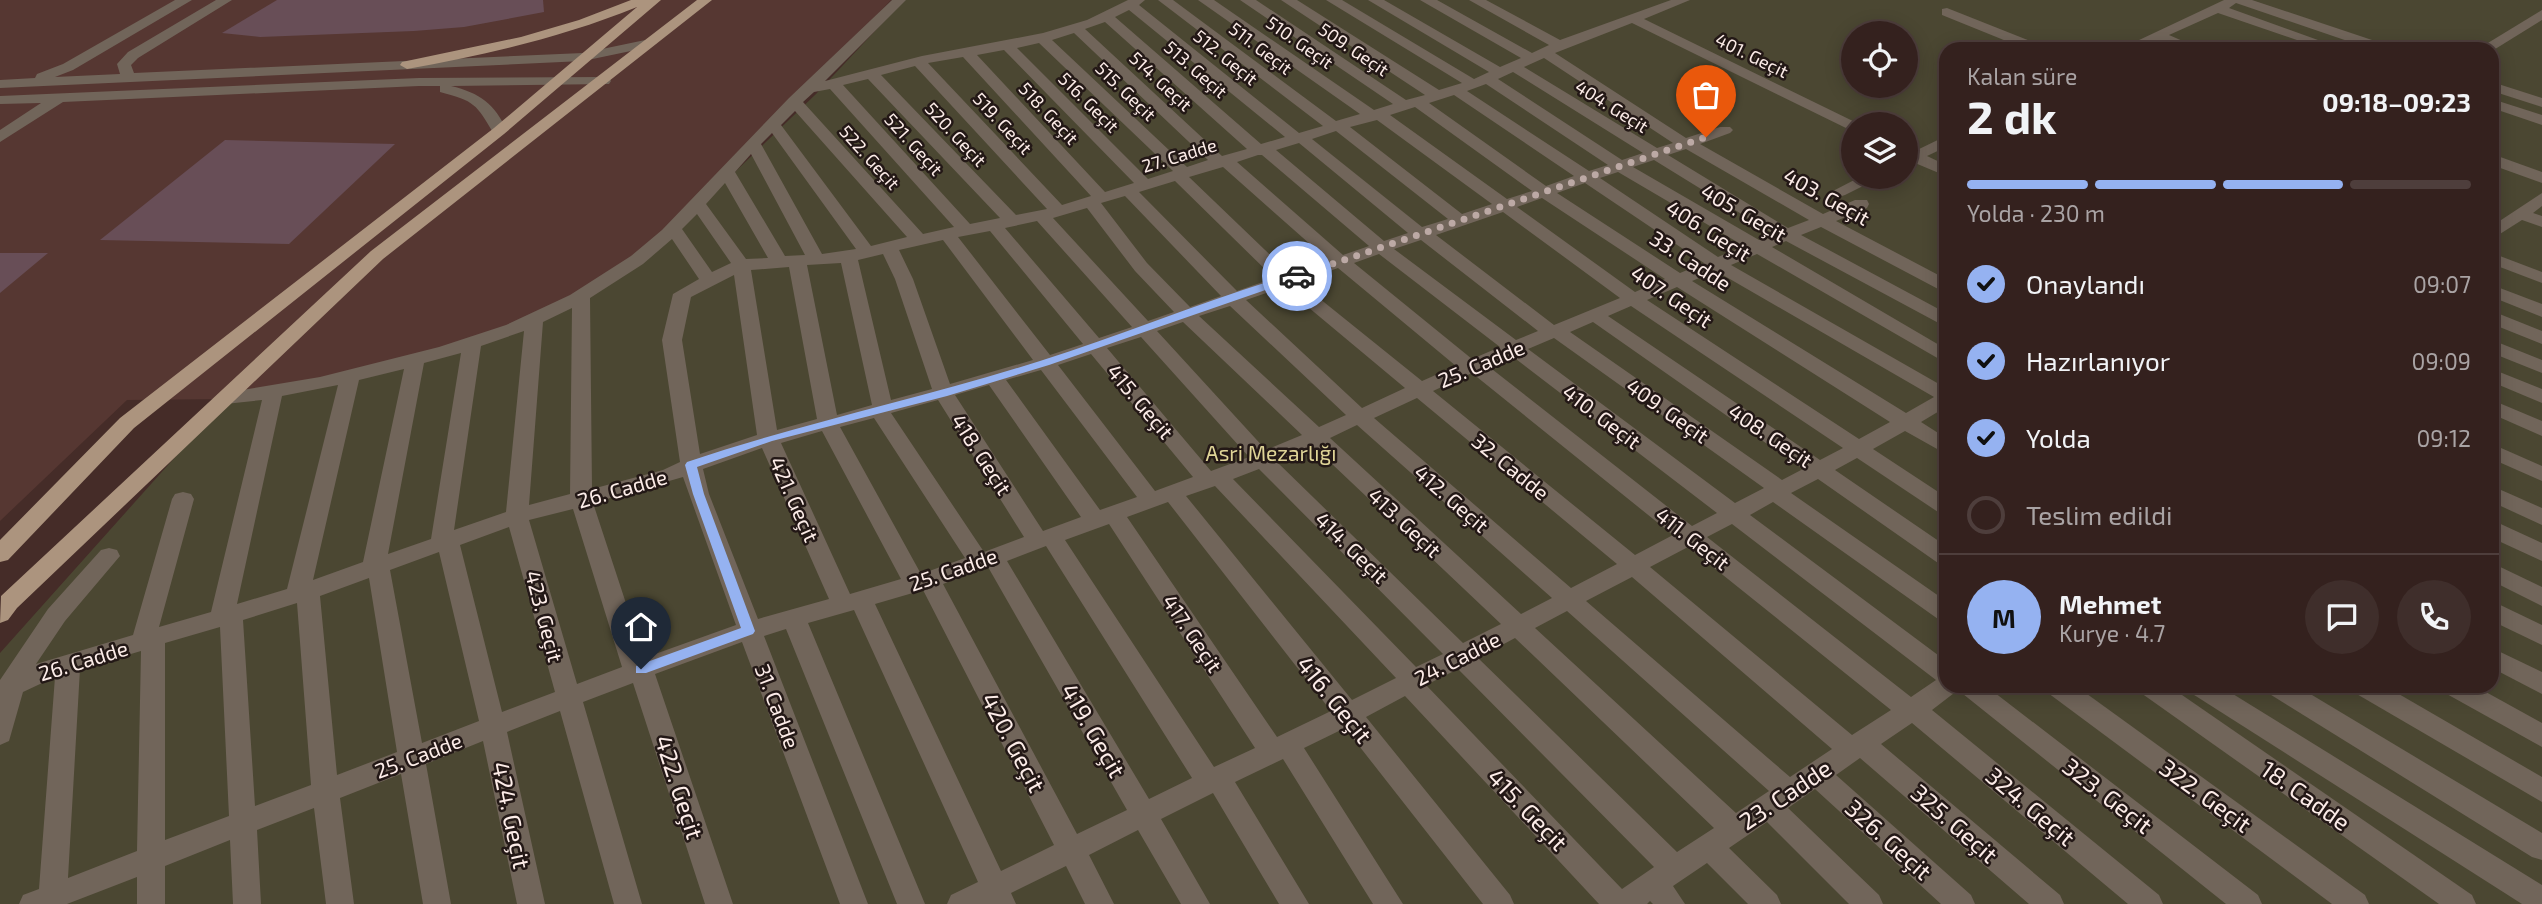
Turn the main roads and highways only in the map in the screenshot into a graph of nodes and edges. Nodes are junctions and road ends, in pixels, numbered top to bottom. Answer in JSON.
{"nodes":[{"id":1,"x":642,"y":0,"type":"edge"},
{"id":2,"x":654,"y":0,"type":"edge"},
{"id":3,"x":705,"y":0,"type":"edge"},
{"id":4,"x":407,"y":65,"type":"road end"},
{"id":5,"x":0,"y":554,"type":"edge"},
{"id":6,"x":0,"y":614,"type":"edge"}],
"edges":[{"from":1,"to":4,"type":"main road"},
{"from":2,"to":5,"type":"main road"},
{"from":3,"to":6,"type":"main road"}]}
